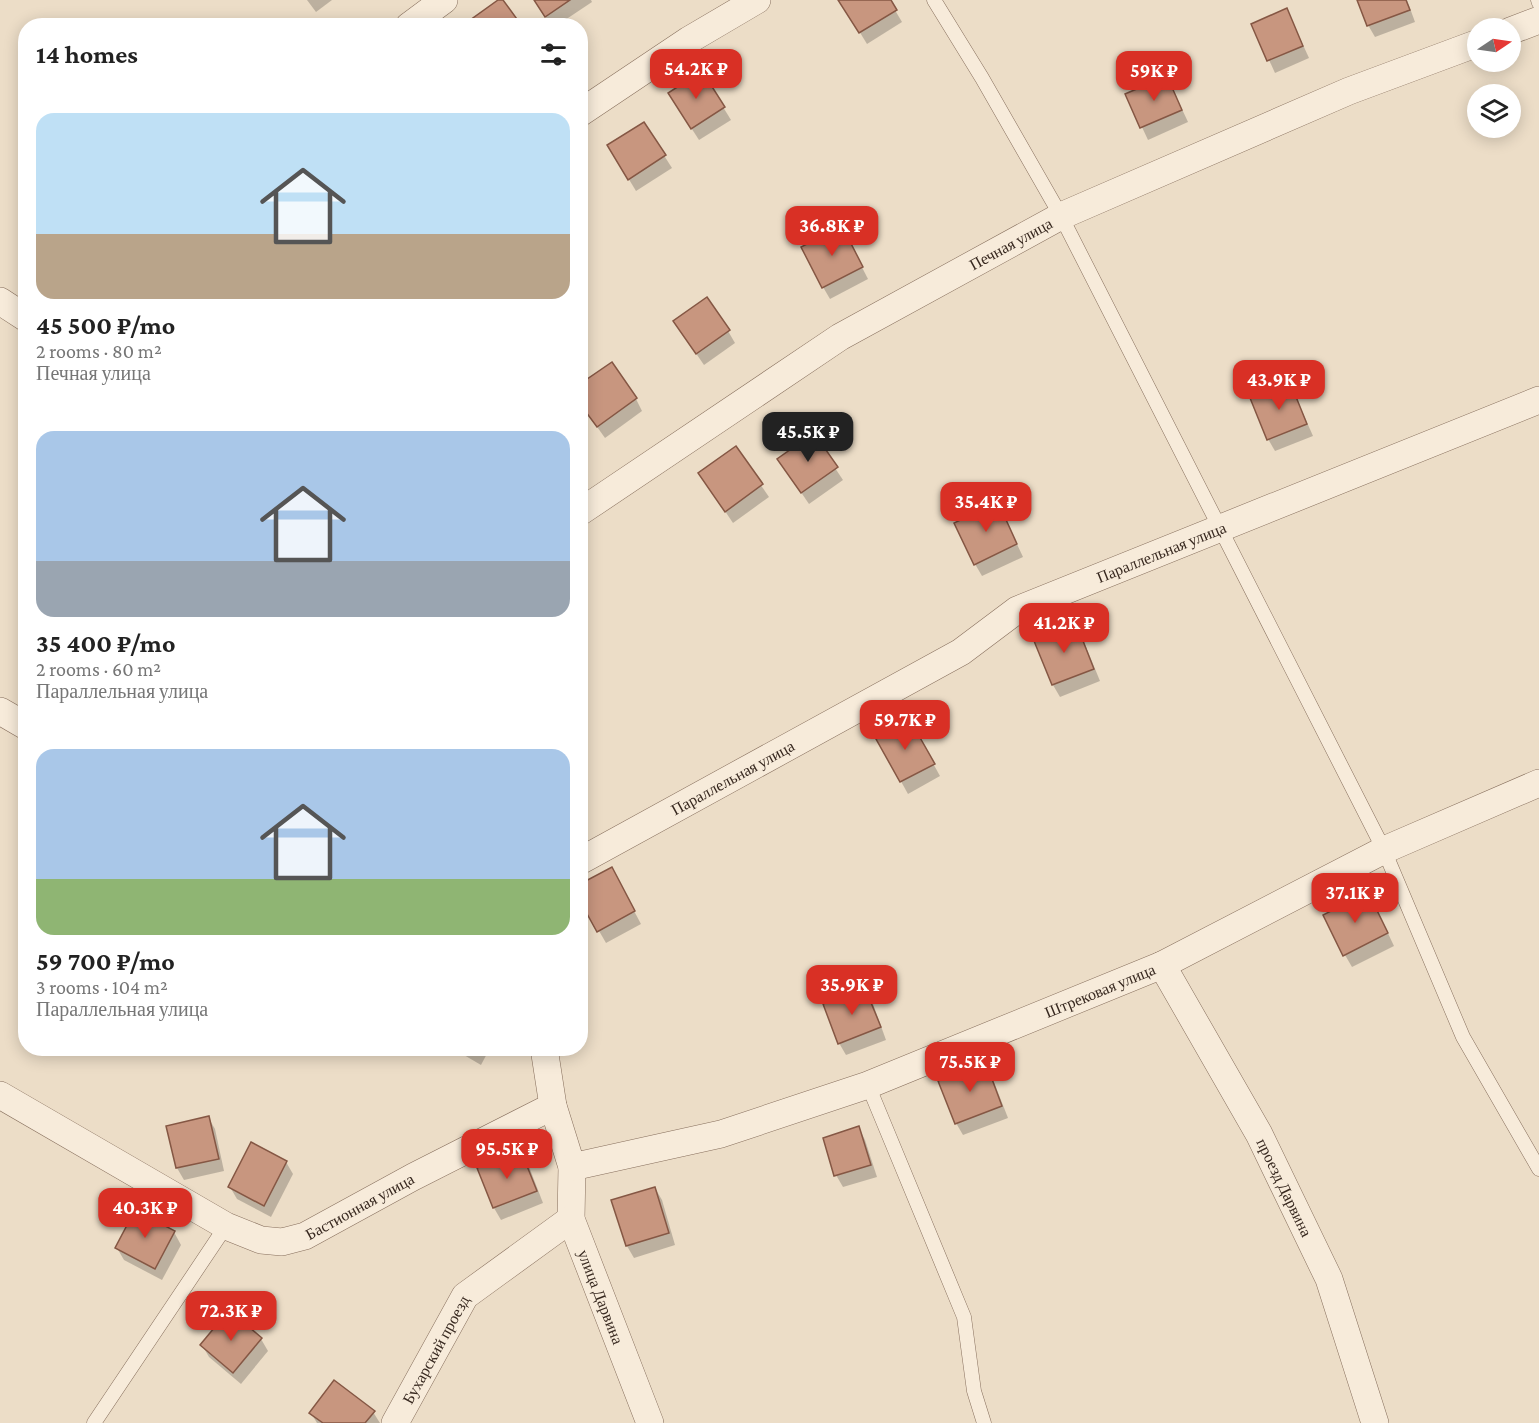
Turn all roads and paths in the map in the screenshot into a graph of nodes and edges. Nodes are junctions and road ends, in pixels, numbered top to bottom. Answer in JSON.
{"nodes":[{"id":1,"x":444,"y":0,"type":"edge"},
{"id":2,"x":757,"y":0,"type":"edge"},
{"id":3,"x":934,"y":0,"type":"edge"},
{"id":4,"x":420,"y":18,"type":"edge"},
{"id":5,"x":1539,"y":20,"type":"edge"},
{"id":6,"x":1521,"y":27,"type":"edge"},
{"id":7,"x":1467,"y":47,"type":"edge"},
{"id":8,"x":588,"y":108,"type":"edge"},
{"id":9,"x":1061,"y":216,"type":"junction"},
{"id":10,"x":0,"y":301,"type":"edge"},
{"id":11,"x":18,"y":313,"type":"edge"},
{"id":12,"x":1539,"y":400,"type":"edge"},
{"id":13,"x":588,"y":507,"type":"edge"},
{"id":14,"x":1219,"y":528,"type":"junction"},
{"id":15,"x":0,"y":711,"type":"edge"},
{"id":16,"x":18,"y":721,"type":"edge"},
{"id":17,"x":1539,"y":783,"type":"edge"},
{"id":18,"x":1384,"y":850,"type":"junction"},
{"id":19,"x":588,"y":857,"type":"edge"},
{"id":20,"x":1162,"y":965,"type":"junction"},
{"id":21,"x":545,"y":1056,"type":"edge"},
{"id":22,"x":868,"y":1085,"type":"junction"},
{"id":23,"x":0,"y":1095,"type":"edge"},
{"id":24,"x":553,"y":1106,"type":"junction"},
{"id":25,"x":572,"y":1167,"type":"junction"},
{"id":26,"x":1539,"y":1169,"type":"edge"},
{"id":27,"x":571,"y":1219,"type":"junction"},
{"id":28,"x":226,"y":1226,"type":"junction"},
{"id":29,"x":94,"y":1423,"type":"edge"},
{"id":30,"x":395,"y":1423,"type":"edge"},
{"id":31,"x":650,"y":1423,"type":"edge"},
{"id":32,"x":984,"y":1423,"type":"edge"},
{"id":33,"x":1375,"y":1423,"type":"edge"}],
"edges":[{"from":1,"to":4,"type":"street"},
{"from":2,"to":8,"type":"street"},
{"from":3,"to":9,"type":"lane"},
{"from":5,"to":6,"type":"street"},
{"from":7,"to":9,"type":"street","name":"Печная улица"},
{"from":9,"to":13,"type":"street","name":"Печная улица"},
{"from":9,"to":14,"type":"lane"},
{"from":10,"to":11,"type":"street"},
{"from":12,"to":14,"type":"street","name":"Параллельная улица"},
{"from":14,"to":18,"type":"lane"},
{"from":14,"to":19,"type":"street","name":"Параллельная улица"},
{"from":15,"to":16,"type":"street"},
{"from":17,"to":18,"type":"street","name":"Штрековая улица"},
{"from":18,"to":20,"type":"street","name":"Штрековая улица"},
{"from":18,"to":26,"type":"lane"},
{"from":20,"to":22,"type":"street","name":"Штрековая улица"},
{"from":20,"to":33,"type":"street","name":"проезд Дарвина"},
{"from":21,"to":24,"type":"street","name":"улица Дарвина"},
{"from":22,"to":25,"type":"street","name":"Штрековая улица"},
{"from":22,"to":32,"type":"lane"},
{"from":23,"to":28,"type":"street","name":"Бастионная улица"},
{"from":24,"to":25,"type":"street","name":"улица Дарвина"},
{"from":24,"to":28,"type":"street","name":"Бастионная улица"},
{"from":25,"to":27,"type":"street","name":"улица Дарвина"},
{"from":27,"to":30,"type":"street","name":"Бухарский проезд"},
{"from":27,"to":31,"type":"street","name":"улица Дарвина"},
{"from":28,"to":29,"type":"lane"}]}
